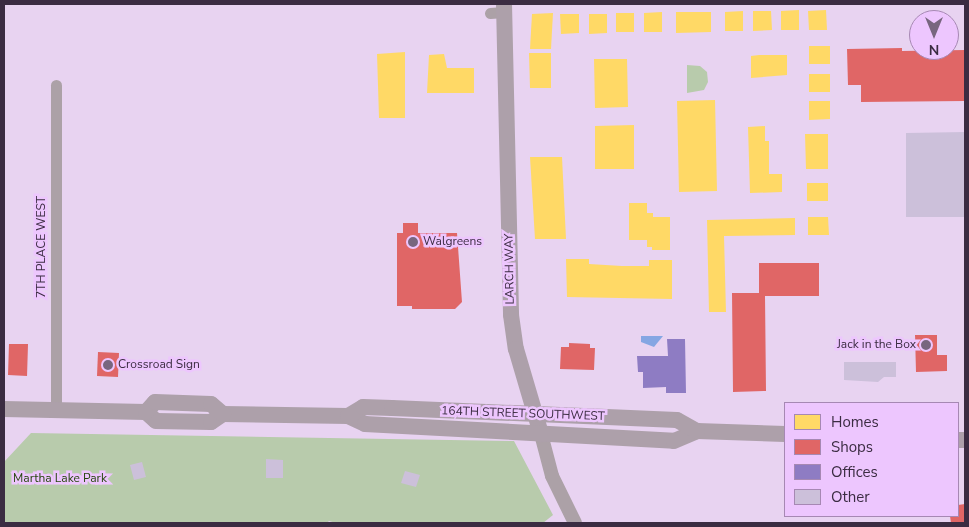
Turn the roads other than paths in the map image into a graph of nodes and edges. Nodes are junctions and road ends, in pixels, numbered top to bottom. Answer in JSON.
{"nodes":[{"id":1,"x":500,"y":10,"type":"edge"},
{"id":2,"x":56,"y":85,"type":"dead end"},
{"id":3,"x":4,"y":409,"type":"edge"},
{"id":4,"x":56,"y":410,"type":"junction"},
{"id":5,"x":536,"y":414,"type":"junction"},
{"id":6,"x":348,"y":416,"type":"junction"},
{"id":7,"x":698,"y":431,"type":"junction"},
{"id":8,"x":541,"y":434,"type":"junction"},
{"id":9,"x":784,"y":434,"type":"edge"},
{"id":10,"x":575,"y":523,"type":"edge"}],
"edges":[{"from":1,"to":5,"type":"main road","name":"LARCH WAY"},
{"from":2,"to":4,"type":"street","name":"7TH PLACE WEST"},
{"from":3,"to":4,"type":"main road","name":"164TH STREET SOUTHWEST"},
{"from":4,"to":6,"type":"main road","name":"164TH STREET SOUTHWEST"},
{"from":5,"to":6,"type":"main road","name":"164TH STREET SOUTHWEST"},
{"from":5,"to":7,"type":"main road","name":"164TH STREET SOUTHWEST"},
{"from":5,"to":8,"type":"main road","name":"LARCH WAY"},
{"from":6,"to":8,"type":"main road","name":"164TH STREET SOUTHWEST"},
{"from":7,"to":8,"type":"main road","name":"164TH STREET SOUTHWEST"},
{"from":7,"to":9,"type":"main road","name":"164TH STREET SOUTHWEST"},
{"from":8,"to":10,"type":"street","name":"LARCH WAY"}]}
